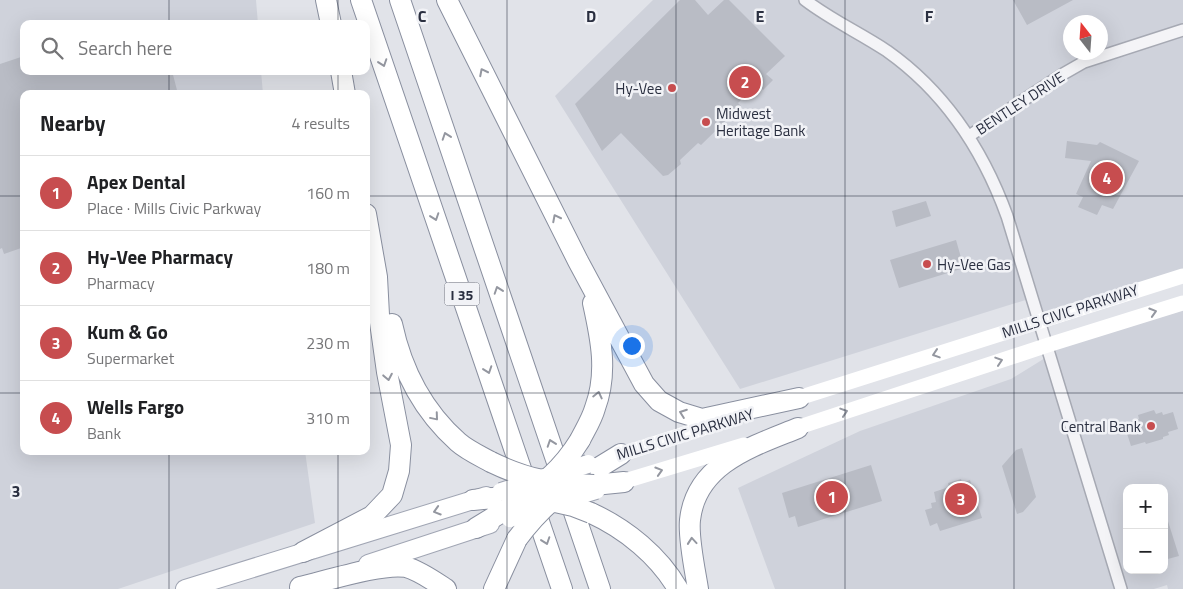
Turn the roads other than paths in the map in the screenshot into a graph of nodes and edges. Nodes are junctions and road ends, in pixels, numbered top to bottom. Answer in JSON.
{"nodes":[{"id":1,"x":326,"y":0,"type":"edge"},
{"id":2,"x":361,"y":0,"type":"edge"},
{"id":3,"x":400,"y":0,"type":"edge"},
{"id":4,"x":447,"y":0,"type":"edge"},
{"id":5,"x":805,"y":0,"type":"edge"},
{"id":6,"x":330,"y":20,"type":"edge"},
{"id":7,"x":368,"y":20,"type":"edge"},
{"id":8,"x":370,"y":26,"type":"edge"},
{"id":9,"x":1183,"y":30,"type":"edge"},
{"id":10,"x":342,"y":75,"type":"edge"},
{"id":11,"x":344,"y":90,"type":"edge"},
{"id":12,"x":969,"y":136,"type":"junction"},
{"id":13,"x":370,"y":235,"type":"edge"},
{"id":14,"x":578,"y":261,"type":"junction"},
{"id":15,"x":1183,"y":276,"type":"edge"},
{"id":16,"x":378,"y":277,"type":"junction"},
{"id":17,"x":1183,"y":303,"type":"edge"},
{"id":18,"x":1040,"y":321,"type":"junction"},
{"id":19,"x":1048,"y":345,"type":"junction"},
{"id":20,"x":799,"y":398,"type":"junction"},
{"id":21,"x":798,"y":428,"type":"junction"},
{"id":22,"x":621,"y":454,"type":"joint"},
{"id":23,"x":592,"y":478,"type":"junction"},
{"id":24,"x":624,"y":482,"type":"joint"},
{"id":25,"x":548,"y":491,"type":"junction"},
{"id":26,"x":473,"y":500,"type":"joint"},
{"id":27,"x":505,"y":504,"type":"junction"},
{"id":28,"x":476,"y":528,"type":"joint"},
{"id":29,"x":303,"y":552,"type":"junction"},
{"id":30,"x":297,"y":588,"type":"edge"},
{"id":31,"x":185,"y":589,"type":"edge"},
{"id":32,"x":446,"y":589,"type":"edge"},
{"id":33,"x":494,"y":589,"type":"edge"},
{"id":34,"x":562,"y":589,"type":"edge"},
{"id":35,"x":600,"y":589,"type":"edge"},
{"id":36,"x":678,"y":589,"type":"edge"},
{"id":37,"x":698,"y":589,"type":"edge"},
{"id":38,"x":1121,"y":589,"type":"edge"}],
"edges":[{"from":1,"to":6,"type":"highway"},
{"from":2,"to":7,"type":"highway","number":"I 35","one_way":true},
{"from":35,"to":3,"type":"highway","number":"I 35","one_way":true},
{"from":14,"to":4,"type":"highway","one_way":true},
{"from":5,"to":12,"type":"street"},
{"from":8,"to":34,"type":"highway","number":"I 35","one_way":true},
{"from":9,"to":12,"type":"street","name":"BENTLEY DRIVE"},
{"from":10,"to":11,"type":"highway"},
{"from":12,"to":18,"type":"street"},
{"from":13,"to":16,"type":"highway"},
{"from":20,"to":14,"type":"highway","one_way":true},
{"from":25,"to":14,"type":"highway","one_way":true,"bridge":true},
{"from":15,"to":18,"type":"main road","name":"MILLS CIVIC PARKWAY"},
{"from":16,"to":25,"type":"highway","one_way":true,"bridge":true},
{"from":16,"to":29,"type":"highway","one_way":true},
{"from":19,"to":17,"type":"main road","name":"MILLS CIVIC PARKWAY","one_way":true},
{"from":18,"to":19,"type":"street"},
{"from":18,"to":20,"type":"main road","name":"MILLS CIVIC PARKWAY","one_way":true},
{"from":21,"to":19,"type":"main road","name":"MILLS CIVIC PARKWAY","one_way":true},
{"from":19,"to":38,"type":"street"},
{"from":20,"to":22,"type":"main road","name":"MILLS CIVIC PARKWAY"},
{"from":24,"to":21,"type":"main road","name":"MILLS CIVIC PARKWAY","one_way":true},
{"from":37,"to":21,"type":"highway","one_way":true},
{"from":22,"to":23,"type":"highway"},
{"from":23,"to":24,"type":"highway"},
{"from":23,"to":25,"type":"main road","bridge":true},
{"from":23,"to":25,"type":"main road","bridge":true},
{"from":23,"to":25,"type":"highway","bridge":true},
{"from":25,"to":27,"type":"main road","bridge":true},
{"from":25,"to":27,"type":"main road","bridge":true},
{"from":25,"to":27,"type":"highway","bridge":true},
{"from":25,"to":33,"type":"highway","bridge":true},
{"from":25,"to":36,"type":"highway","bridge":true},
{"from":26,"to":27,"type":"highway"},
{"from":26,"to":29,"type":"main road","one_way":true},
{"from":27,"to":28,"type":"highway"},
{"from":28,"to":30,"type":"main road"},
{"from":29,"to":31,"type":"main road"},
{"from":30,"to":32,"type":"highway"}]}
